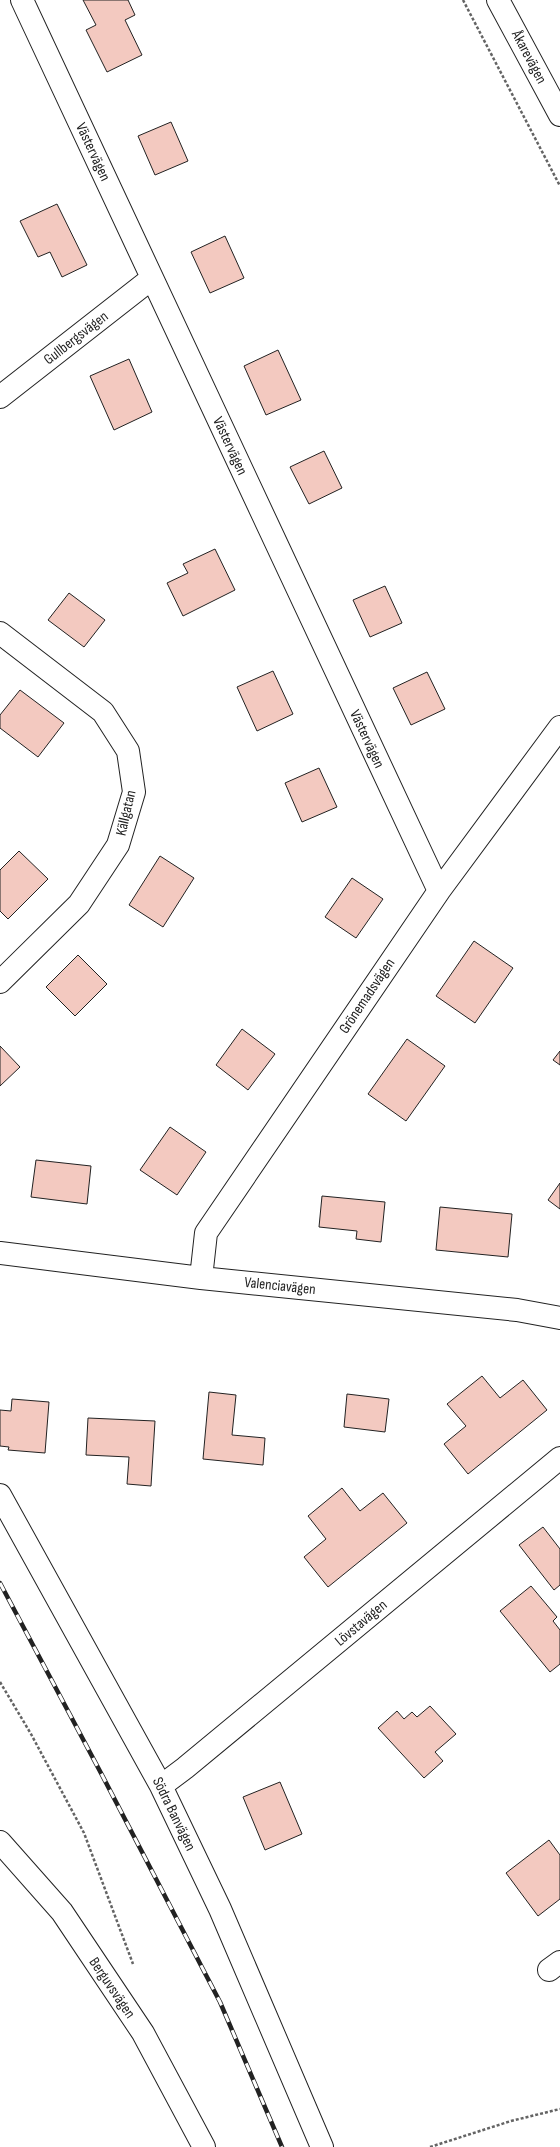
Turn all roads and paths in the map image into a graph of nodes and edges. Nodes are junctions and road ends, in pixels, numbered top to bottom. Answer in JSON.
{"nodes":[{"id":1,"x":22,"y":0,"type":"edge"},
{"id":2,"x":463,"y":0,"type":"edge"},
{"id":3,"x":498,"y":0,"type":"edge"},
{"id":4,"x":560,"y":115,"type":"edge"},
{"id":5,"x":560,"y":186,"type":"edge"},
{"id":6,"x":152,"y":279,"type":"junction"},
{"id":7,"x":0,"y":397,"type":"edge"},
{"id":8,"x":0,"y":633,"type":"edge"},
{"id":9,"x":560,"y":727,"type":"edge"},
{"id":10,"x":439,"y":891,"type":"junction"},
{"id":11,"x":0,"y":982,"type":"edge"},
{"id":12,"x":0,"y":1253,"type":"edge"},
{"id":13,"x":201,"y":1278,"type":"junction"},
{"id":14,"x":560,"y":1318,"type":"edge"},
{"id":15,"x":560,"y":1458,"type":"edge"},
{"id":16,"x":0,"y":1495,"type":"edge"},
{"id":17,"x":0,"y":1682,"type":"edge"},
{"id":18,"x":161,"y":1786,"type":"junction"},
{"id":19,"x":0,"y":1842,"type":"edge"},
{"id":20,"x":135,"y":1970,"type":"dead end"},
{"id":21,"x":560,"y":2109,"type":"edge"},
{"id":22,"x":204,"y":2147,"type":"edge"},
{"id":23,"x":322,"y":2147,"type":"edge"},
{"id":24,"x":430,"y":2147,"type":"edge"}],
"edges":[{"from":1,"to":6,"type":"street","name":"Västervägen"},
{"from":2,"to":5,"type":"path"},
{"from":3,"to":4,"type":"street","name":"Åkarevägen"},
{"from":6,"to":7,"type":"street","name":"Gullbergsvägen"},
{"from":6,"to":10,"type":"street","name":"Västervägen"},
{"from":8,"to":11,"type":"street","name":"Källgatan"},
{"from":9,"to":10,"type":"street","name":"Grönemadsvägen"},
{"from":10,"to":13,"type":"street","name":"Grönemadsvägen"},
{"from":12,"to":13,"type":"street","name":"Valenciavägen"},
{"from":13,"to":14,"type":"street","name":"Valenciavägen"},
{"from":15,"to":18,"type":"street","name":"Lövstavägen"},
{"from":16,"to":18,"type":"street","name":"Södra Banvägen"},
{"from":17,"to":20,"type":"path"},
{"from":18,"to":23,"type":"street","name":"Södra Banvägen"},
{"from":19,"to":22,"type":"street","name":"Berguvsvägen"},
{"from":21,"to":24,"type":"path"}]}
